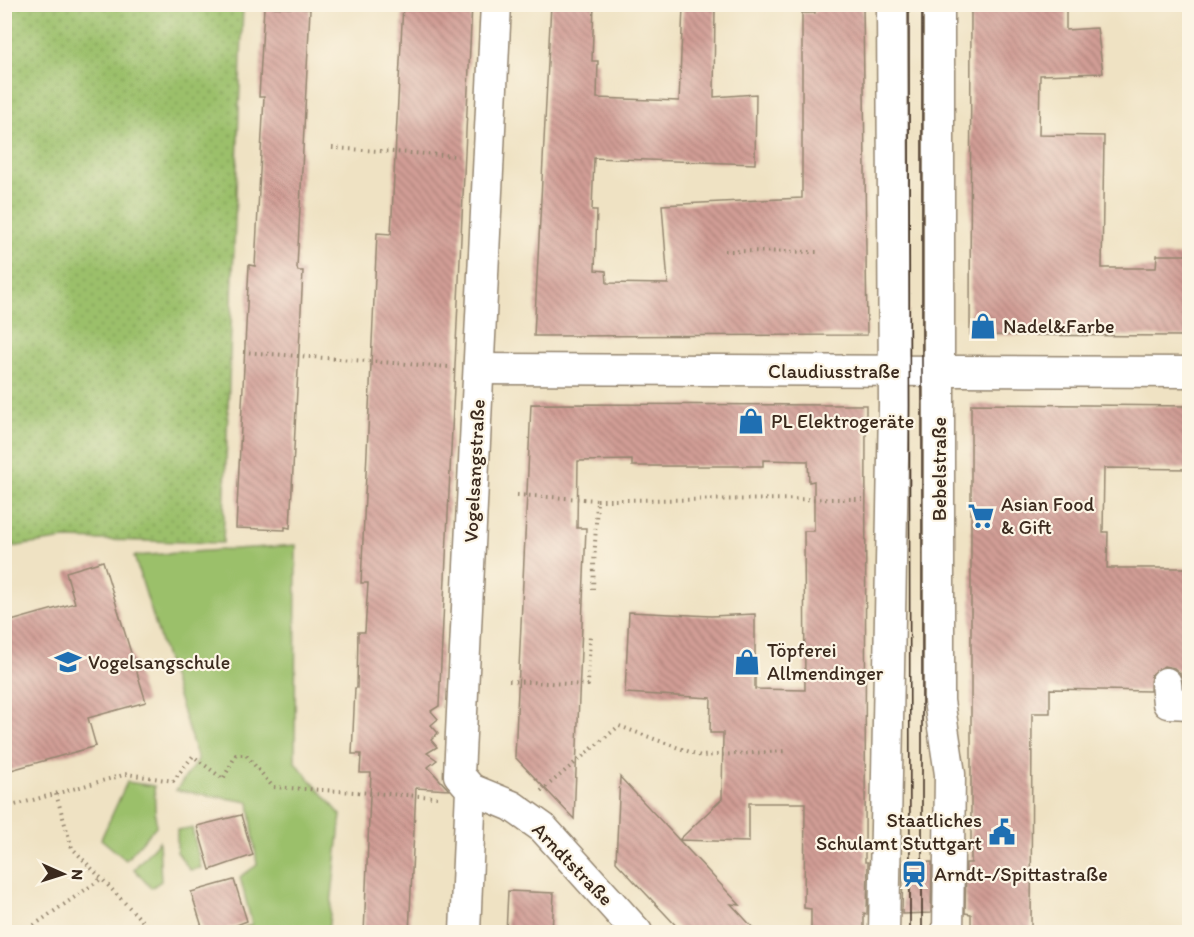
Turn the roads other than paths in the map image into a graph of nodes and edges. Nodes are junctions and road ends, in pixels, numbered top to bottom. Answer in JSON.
{"nodes":[{"id":1,"x":496,"y":4,"type":"edge"},
{"id":2,"x":892,"y":4,"type":"edge"},
{"id":3,"x":939,"y":4,"type":"edge"},
{"id":4,"x":479,"y":369,"type":"junction"},
{"id":5,"x":940,"y":369,"type":"junction"},
{"id":6,"x":895,"y":371,"type":"junction"},
{"id":7,"x":1190,"y":372,"type":"edge"},
{"id":8,"x":1166,"y":683,"type":"dead end"},
{"id":9,"x":1190,"y":704,"type":"edge"},
{"id":10,"x":471,"y":789,"type":"junction"},
{"id":11,"x":465,"y":933,"type":"edge"},
{"id":12,"x":637,"y":933,"type":"edge"},
{"id":13,"x":884,"y":933,"type":"edge"},
{"id":14,"x":948,"y":933,"type":"edge"}],
"edges":[{"from":1,"to":4,"type":"street","name":"Vogelsangstraße"},
{"from":2,"to":6,"type":"street"},
{"from":3,"to":5,"type":"street","name":"Bebelstraße"},
{"from":4,"to":6,"type":"street","name":"Claudiusstraße"},
{"from":4,"to":10,"type":"street","name":"Vogelsangstraße"},
{"from":5,"to":6,"type":"street","name":"Claudiusstraße"},
{"from":5,"to":7,"type":"street","name":"Claudiusstraße"},
{"from":5,"to":14,"type":"street","name":"Bebelstraße"},
{"from":6,"to":13,"type":"street"},
{"from":8,"to":9,"type":"street"},
{"from":10,"to":11,"type":"street","name":"Vogelsangstraße"},
{"from":10,"to":12,"type":"street","name":"Arndtstraße"}]}
